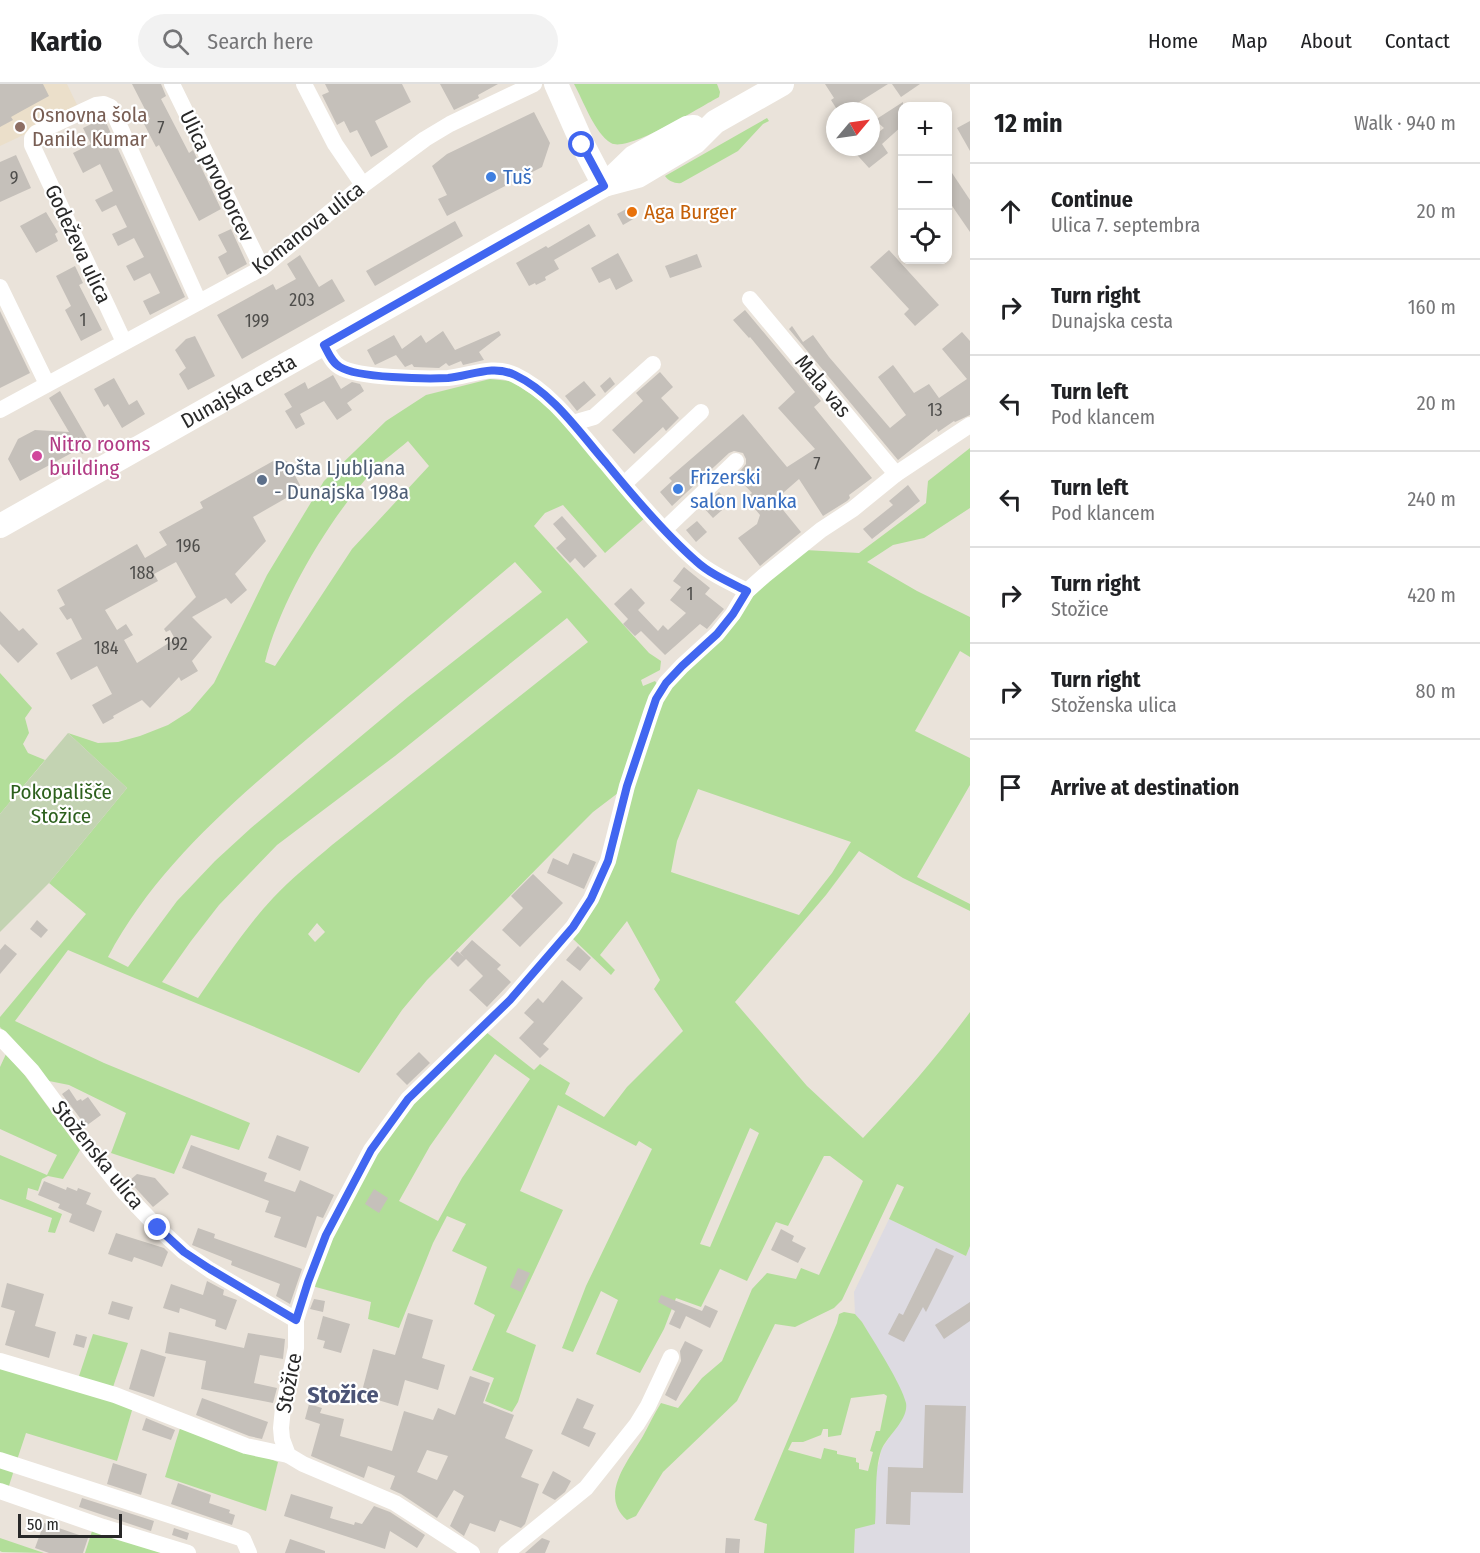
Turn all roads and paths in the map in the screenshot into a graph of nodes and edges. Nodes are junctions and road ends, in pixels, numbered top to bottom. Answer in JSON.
{"nodes":[{"id":1,"x":172,"y":84,"type":"edge"},
{"id":2,"x":304,"y":84,"type":"edge"},
{"id":3,"x":534,"y":84,"type":"edge"},
{"id":4,"x":556,"y":84,"type":"edge"},
{"id":5,"x":782,"y":84,"type":"edge"},
{"id":6,"x":363,"y":185,"type":"junction"},
{"id":7,"x":604,"y":186,"type":"junction"},
{"id":8,"x":262,"y":268,"type":"junction"},
{"id":9,"x":0,"y":286,"type":"edge"},
{"id":10,"x":750,"y":299,"type":"dead end"},
{"id":11,"x":199,"y":302,"type":"junction"},
{"id":12,"x":124,"y":342,"type":"junction"},
{"id":13,"x":324,"y":345,"type":"junction"},
{"id":14,"x":653,"y":364,"type":"dead end"},
{"id":15,"x":47,"y":384,"type":"junction"},
{"id":16,"x":0,"y":410,"type":"edge"},
{"id":17,"x":701,"y":412,"type":"dead end"},
{"id":18,"x":573,"y":423,"type":"junction"},
{"id":19,"x":970,"y":425,"type":"edge"},
{"id":20,"x":736,"y":461,"type":"dead end"},
{"id":21,"x":896,"y":474,"type":"junction"},
{"id":22,"x":624,"y":484,"type":"junction"},
{"id":23,"x":2,"y":520,"type":"edge"},
{"id":24,"x":665,"y":530,"type":"junction"},
{"id":25,"x":747,"y":591,"type":"junction"},
{"id":26,"x":0,"y":1037,"type":"edge"},
{"id":27,"x":296,"y":1320,"type":"junction"},
{"id":28,"x":671,"y":1357,"type":"dead end"},
{"id":29,"x":0,"y":1361,"type":"edge"},
{"id":30,"x":288,"y":1455,"type":"junction"},
{"id":31,"x":0,"y":1460,"type":"edge"},
{"id":32,"x":0,"y":1491,"type":"edge"},
{"id":33,"x":188,"y":1553,"type":"edge"},
{"id":34,"x":249,"y":1553,"type":"edge"},
{"id":35,"x":472,"y":1553,"type":"edge"},
{"id":36,"x":506,"y":1553,"type":"edge"}],
"edges":[{"from":1,"to":8,"type":"street","name":"Ulica prvoborcev"},
{"from":2,"to":6,"type":"street"},
{"from":3,"to":6,"type":"street","name":"Komanova ulica"},
{"from":4,"to":7,"type":"main road"},
{"from":5,"to":7,"type":"main road","name":"Dunajska cesta"},
{"from":6,"to":8,"type":"street","name":"Komanova ulica"},
{"from":7,"to":13,"type":"main road","name":"Dunajska cesta"},
{"from":8,"to":11,"type":"street","name":"Komanova ulica"},
{"from":9,"to":15,"type":"street"},
{"from":10,"to":21,"type":"street","name":"Mala vas"},
{"from":11,"to":12,"type":"street","name":"Komanova ulica"},
{"from":11,"to":12,"type":"street","name":"Godeževa ulica"},
{"from":12,"to":15,"type":"street","name":"Komanova ulica"},
{"from":13,"to":18,"type":"street"},
{"from":13,"to":23,"type":"main road","name":"Dunajska cesta"},
{"from":14,"to":18,"type":"street"},
{"from":15,"to":16,"type":"street","name":"Komanova ulica"},
{"from":17,"to":22,"type":"street"},
{"from":18,"to":22,"type":"street"},
{"from":19,"to":21,"type":"street"},
{"from":20,"to":24,"type":"street"},
{"from":21,"to":25,"type":"street"},
{"from":22,"to":24,"type":"street"},
{"from":24,"to":25,"type":"street"},
{"from":25,"to":27,"type":"street","name":"Stožice"},
{"from":26,"to":27,"type":"street","name":"Stoženska ulica"},
{"from":27,"to":30,"type":"street","name":"Stožice"},
{"from":28,"to":36,"type":"street"},
{"from":29,"to":30,"type":"street"},
{"from":30,"to":35,"type":"street"},
{"from":31,"to":34,"type":"street"},
{"from":32,"to":33,"type":"street"}]}
